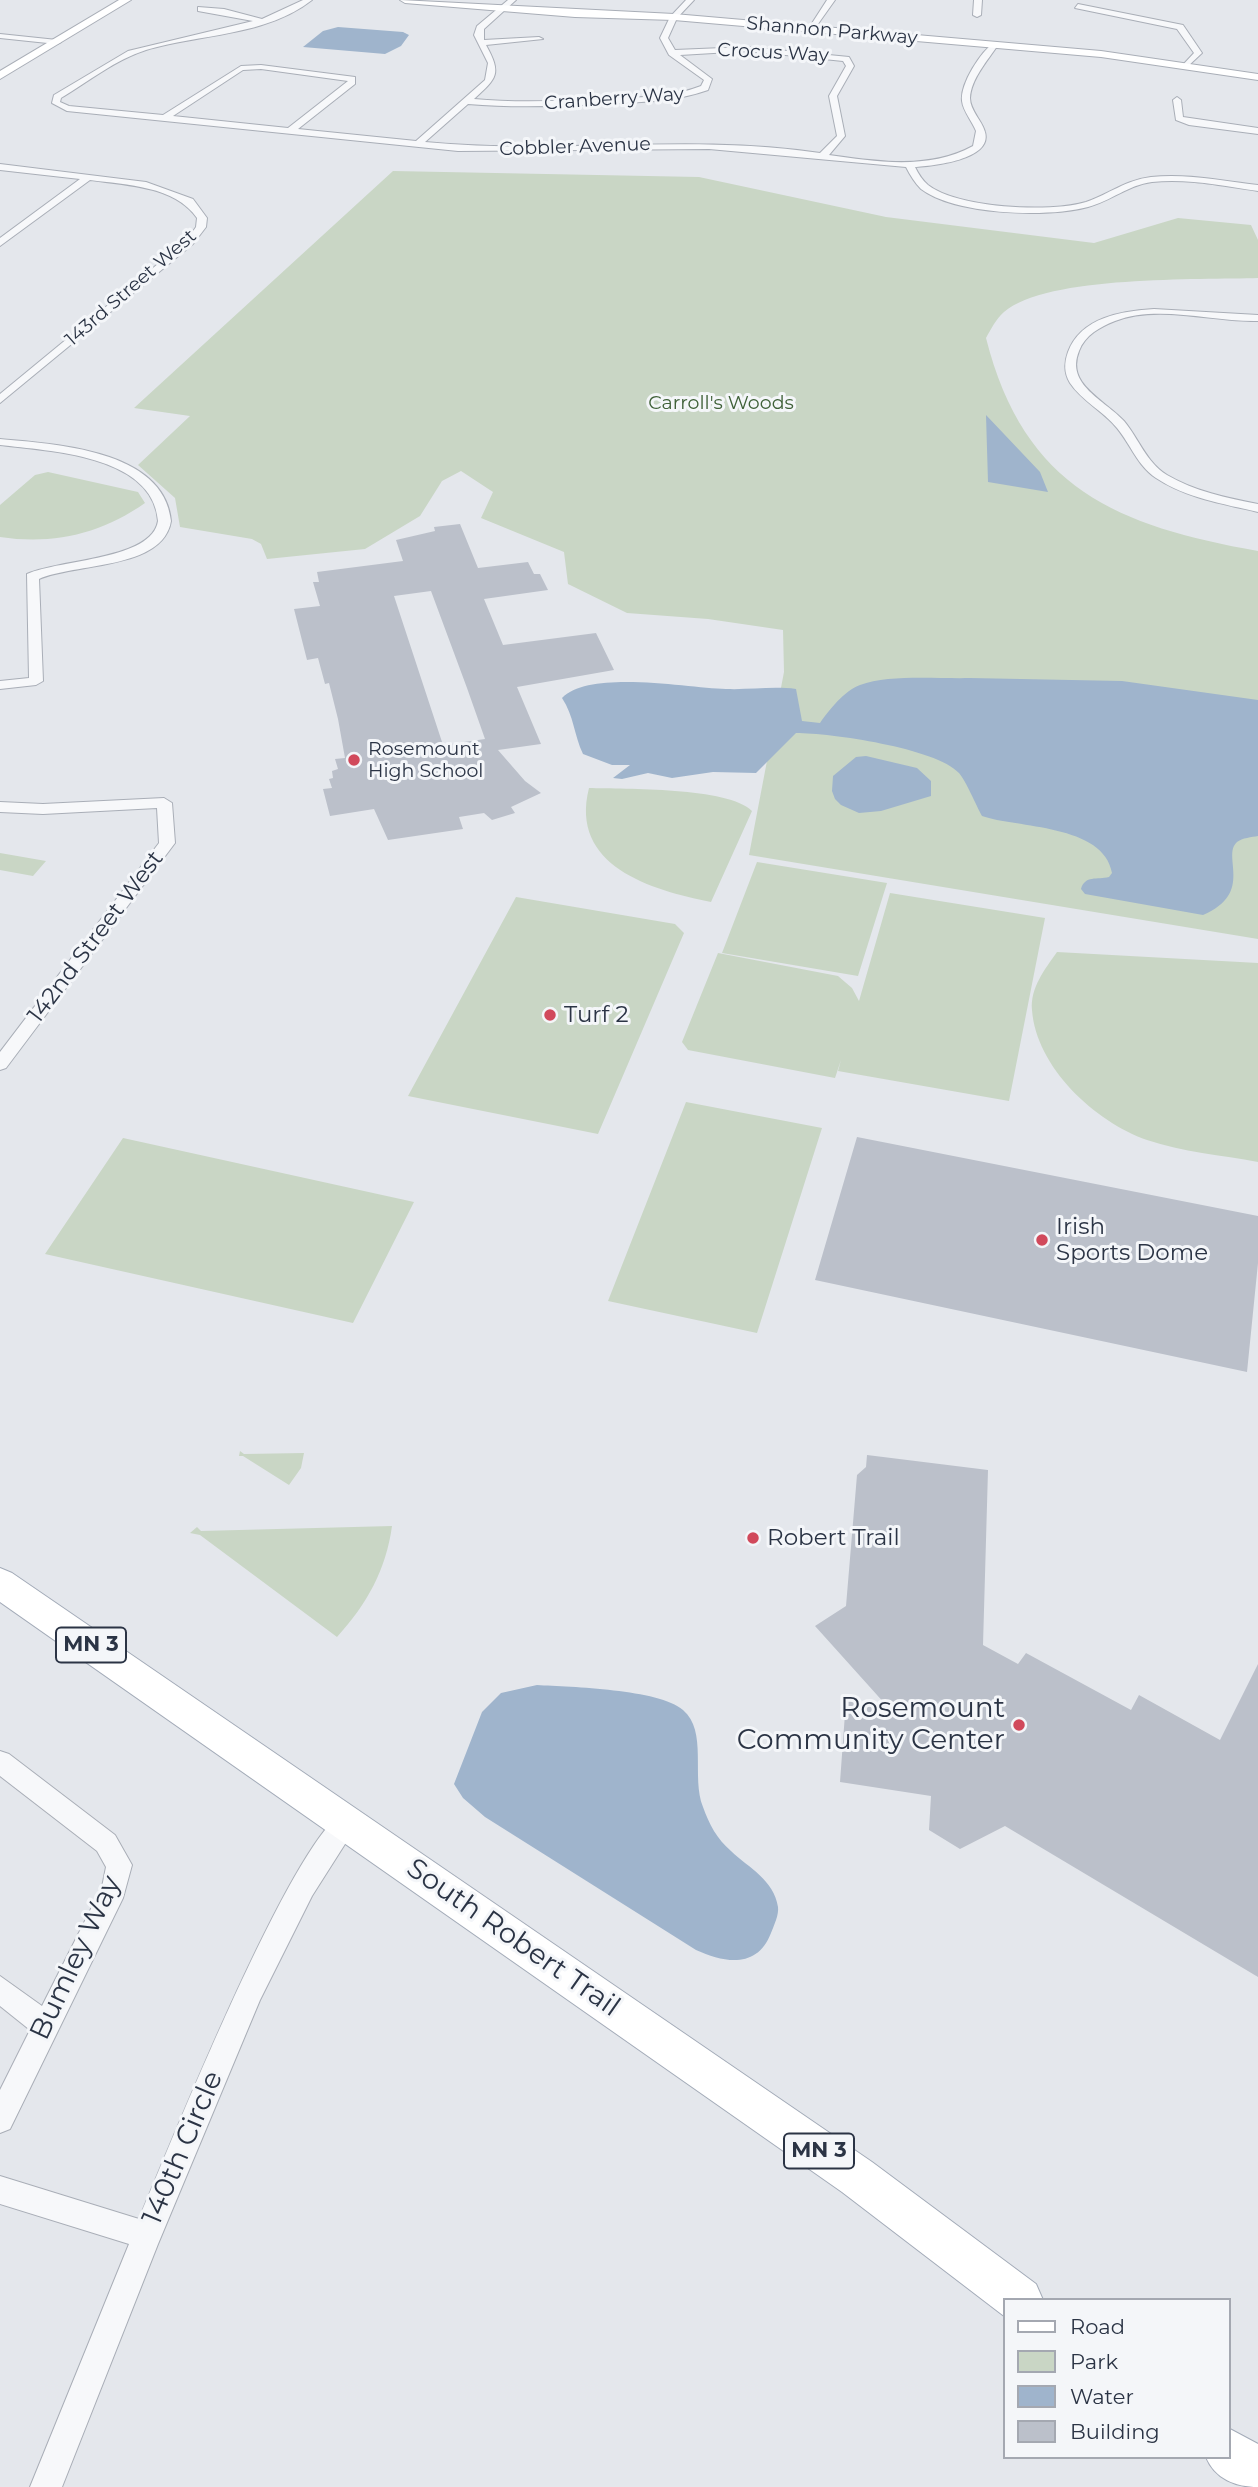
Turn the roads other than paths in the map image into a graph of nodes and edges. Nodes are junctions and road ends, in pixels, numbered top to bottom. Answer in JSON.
{"nodes":[{"id":1,"x":126,"y":0,"type":"edge"},
{"id":2,"x":308,"y":0,"type":"edge"},
{"id":3,"x":405,"y":0,"type":"edge"},
{"id":4,"x":512,"y":0,"type":"edge"},
{"id":5,"x":690,"y":0,"type":"edge"},
{"id":6,"x":831,"y":0,"type":"edge"},
{"id":7,"x":978,"y":0,"type":"edge"},
{"id":8,"x":1078,"y":6,"type":"dead end"},
{"id":9,"x":502,"y":8,"type":"junction"},
{"id":10,"x":201,"y":9,"type":"dead end"},
{"id":11,"x":977,"y":15,"type":"dead end"},
{"id":12,"x":674,"y":17,"type":"junction"},
{"id":13,"x":265,"y":22,"type":"junction"},
{"id":14,"x":810,"y":29,"type":"junction"},
{"id":15,"x":0,"y":36,"type":"edge"},
{"id":16,"x":539,"y":39,"type":"dead end"},
{"id":17,"x":57,"y":42,"type":"junction"},
{"id":18,"x":480,"y":43,"type":"junction"},
{"id":19,"x":994,"y":45,"type":"junction"},
{"id":20,"x":672,"y":53,"type":"junction"},
{"id":21,"x":1183,"y":66,"type":"junction"},
{"id":22,"x":0,"y":76,"type":"edge"},
{"id":23,"x":1258,"y":77,"type":"edge"},
{"id":24,"x":1177,"y":100,"type":"dead end"},
{"id":25,"x":467,"y":101,"type":"junction"},
{"id":26,"x":165,"y":118,"type":"junction"},
{"id":27,"x":290,"y":131,"type":"junction"},
{"id":28,"x":1258,"y":131,"type":"edge"},
{"id":29,"x":418,"y":144,"type":"junction"},
{"id":30,"x":823,"y":156,"type":"junction"},
{"id":31,"x":908,"y":164,"type":"junction"},
{"id":32,"x":0,"y":167,"type":"edge"},
{"id":33,"x":89,"y":177,"type":"junction"},
{"id":34,"x":1258,"y":188,"type":"edge"},
{"id":35,"x":0,"y":243,"type":"edge"},
{"id":36,"x":1258,"y":318,"type":"edge"},
{"id":37,"x":0,"y":400,"type":"edge"},
{"id":38,"x":0,"y":442,"type":"edge"},
{"id":39,"x":1258,"y":508,"type":"edge"},
{"id":40,"x":0,"y":685,"type":"edge"},
{"id":41,"x":0,"y":807,"type":"edge"},
{"id":42,"x":0,"y":1064,"type":"edge"},
{"id":43,"x":0,"y":1583,"type":"edge"},
{"id":44,"x":0,"y":1762,"type":"edge"},
{"id":45,"x":347,"y":1822,"type":"junction"},
{"id":46,"x":0,"y":1989,"type":"edge"},
{"id":47,"x":44,"y":2025,"type":"junction"},
{"id":48,"x":0,"y":2119,"type":"edge"},
{"id":49,"x":0,"y":2190,"type":"edge"},
{"id":50,"x":146,"y":2235,"type":"junction"},
{"id":51,"x":1017,"y":2298,"type":"edge"},
{"id":52,"x":1230,"y":2453,"type":"edge"},
{"id":53,"x":1258,"y":2472,"type":"edge"},
{"id":54,"x":46,"y":2487,"type":"edge"}],
"edges":[{"from":1,"to":17,"type":"street"},
{"from":2,"to":13,"type":"street"},
{"from":3,"to":9,"type":"street","name":"Shannon Parkway"},
{"from":4,"to":9,"type":"street"},
{"from":5,"to":12,"type":"street"},
{"from":6,"to":14,"type":"street"},
{"from":7,"to":11,"type":"street"},
{"from":8,"to":21,"type":"street"},
{"from":9,"to":12,"type":"street","name":"Shannon Parkway"},
{"from":9,"to":18,"type":"street"},
{"from":10,"to":13,"type":"street"},
{"from":12,"to":14,"type":"street","name":"Shannon Parkway"},
{"from":12,"to":20,"type":"street"},
{"from":13,"to":26,"type":"street","name":"Cobbler Avenue"},
{"from":14,"to":19,"type":"street","name":"Shannon Parkway"},
{"from":15,"to":17,"type":"street"},
{"from":16,"to":18,"type":"street"},
{"from":17,"to":22,"type":"street"},
{"from":18,"to":25,"type":"street"},
{"from":19,"to":21,"type":"street","name":"Shannon Parkway"},
{"from":19,"to":31,"type":"street","name":"Cobbler Avenue"},
{"from":20,"to":25,"type":"street","name":"Cranberry Way"},
{"from":20,"to":30,"type":"street","name":"Crocus Way"},
{"from":21,"to":23,"type":"street","name":"Shannon Parkway"},
{"from":24,"to":28,"type":"street"},
{"from":25,"to":29,"type":"street"},
{"from":26,"to":27,"type":"street","name":"Cobbler Avenue"},
{"from":26,"to":27,"type":"street"},
{"from":27,"to":29,"type":"street","name":"Cobbler Avenue"},
{"from":29,"to":30,"type":"street","name":"Cobbler Avenue"},
{"from":30,"to":31,"type":"street","name":"Cobbler Avenue"},
{"from":31,"to":34,"type":"street"},
{"from":32,"to":33,"type":"street"},
{"from":33,"to":35,"type":"street"},
{"from":33,"to":37,"type":"street","name":"143rd Street West"},
{"from":36,"to":39,"type":"street"},
{"from":38,"to":40,"type":"street"},
{"from":41,"to":42,"type":"street","name":"142nd Street West"},
{"from":43,"to":45,"type":"main road","name":"South Robert Trail","number":"MN 3"},
{"from":44,"to":47,"type":"street","name":"Bumley Way"},
{"from":45,"to":50,"type":"street","name":"140th Circle"},
{"from":45,"to":51,"type":"main road","name":"South Robert Trail","number":"MN 3"},
{"from":46,"to":47,"type":"street"},
{"from":47,"to":48,"type":"street","name":"Bumley Way"},
{"from":49,"to":50,"type":"street"},
{"from":50,"to":54,"type":"street","name":"140th Circle"},
{"from":52,"to":53,"type":"main road"}]}
